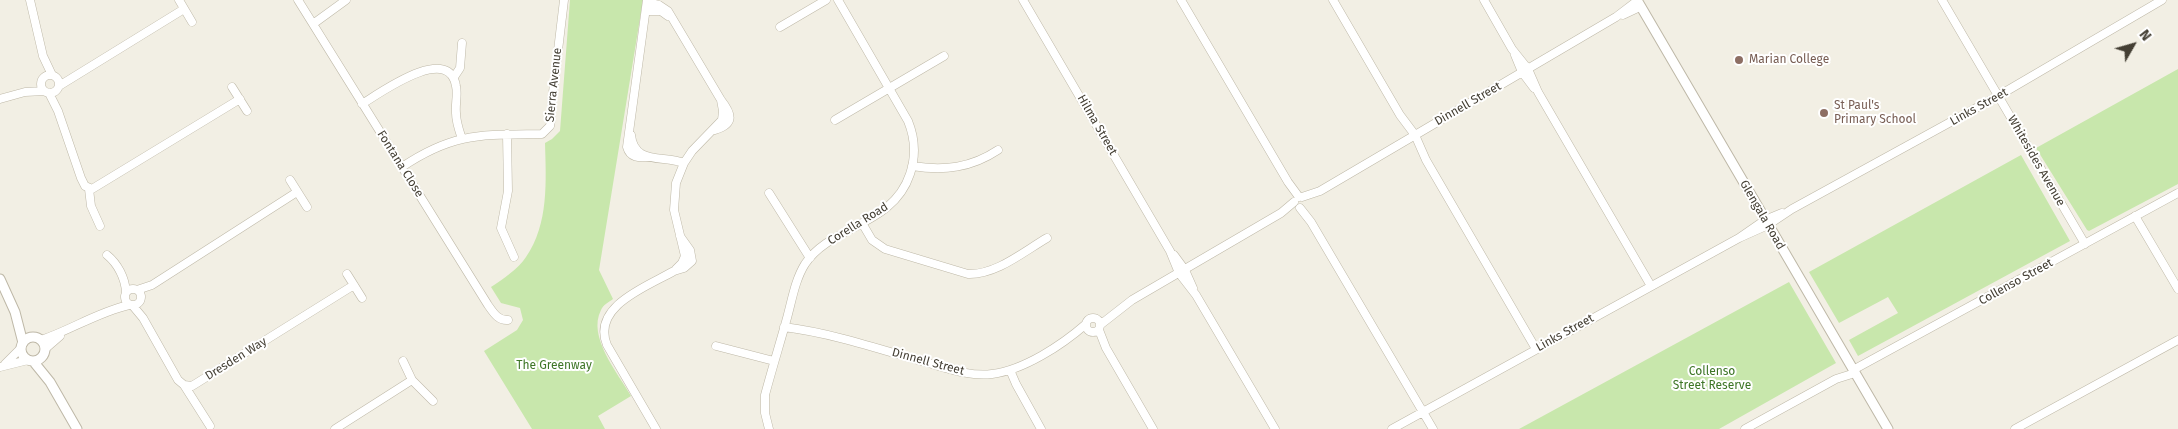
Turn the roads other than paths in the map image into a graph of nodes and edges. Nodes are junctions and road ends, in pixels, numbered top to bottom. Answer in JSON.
{"nodes":[{"id":1,"x":30,"y":0,"type":"edge"},
{"id":2,"x":179,"y":0,"type":"edge"},
{"id":3,"x":298,"y":0,"type":"edge"},
{"id":4,"x":346,"y":0,"type":"edge"},
{"id":5,"x":826,"y":0,"type":"edge"},
{"id":6,"x":838,"y":0,"type":"edge"},
{"id":7,"x":1023,"y":0,"type":"edge"},
{"id":8,"x":1181,"y":0,"type":"edge"},
{"id":9,"x":1333,"y":0,"type":"edge"},
{"id":10,"x":1484,"y":0,"type":"edge"},
{"id":11,"x":1942,"y":0,"type":"edge"},
{"id":12,"x":2162,"y":0,"type":"edge"},
{"id":13,"x":647,"y":1,"type":"edge"},
{"id":14,"x":562,"y":2,"type":"edge"},
{"id":15,"x":1638,"y":3,"type":"edge"},
{"id":16,"x":184,"y":9,"type":"junction"},
{"id":17,"x":646,"y":11,"type":"junction"},
{"id":18,"x":674,"y":20,"type":"junction"},
{"id":19,"x":192,"y":22,"type":"dead end"},
{"id":20,"x":313,"y":24,"type":"junction"},
{"id":21,"x":780,"y":27,"type":"dead end"},
{"id":22,"x":462,"y":43,"type":"dead end"},
{"id":23,"x":944,"y":56,"type":"dead end"},
{"id":24,"x":1525,"y":71,"type":"junction"},
{"id":25,"x":76,"y":74,"type":"junction"},
{"id":26,"x":49,"y":78,"type":"junction"},
{"id":27,"x":454,"y":78,"type":"junction"},
{"id":28,"x":232,"y":87,"type":"dead end"},
{"id":29,"x":889,"y":88,"type":"junction"},
{"id":30,"x":52,"y":90,"type":"junction"},
{"id":31,"x":25,"y":92,"type":"junction"},
{"id":32,"x":1998,"y":96,"type":"junction"},
{"id":33,"x":0,"y":99,"type":"edge"},
{"id":34,"x":240,"y":99,"type":"junction"},
{"id":35,"x":362,"y":104,"type":"junction"},
{"id":36,"x":247,"y":111,"type":"dead end"},
{"id":37,"x":835,"y":120,"type":"dead end"},
{"id":38,"x":507,"y":134,"type":"junction"},
{"id":39,"x":1412,"y":136,"type":"junction"},
{"id":40,"x":462,"y":139,"type":"junction"},
{"id":41,"x":998,"y":150,"type":"dead end"},
{"id":42,"x":912,"y":166,"type":"junction"},
{"id":43,"x":402,"y":167,"type":"junction"},
{"id":44,"x":682,"y":167,"type":"junction"},
{"id":45,"x":290,"y":180,"type":"dead end"},
{"id":46,"x":89,"y":188,"type":"junction"},
{"id":47,"x":298,"y":192,"type":"junction"},
{"id":48,"x":769,"y":193,"type":"dead end"},
{"id":49,"x":2178,"y":193,"type":"edge"},
{"id":50,"x":1300,"y":202,"type":"junction"},
{"id":51,"x":307,"y":207,"type":"dead end"},
{"id":52,"x":2135,"y":216,"type":"junction"},
{"id":53,"x":1767,"y":222,"type":"junction"},
{"id":54,"x":862,"y":223,"type":"junction"},
{"id":55,"x":100,"y":226,"type":"dead end"},
{"id":56,"x":1047,"y":238,"type":"dead end"},
{"id":57,"x":2084,"y":244,"type":"junction"},
{"id":58,"x":107,"y":255,"type":"dead end"},
{"id":59,"x":514,"y":258,"type":"dead end"},
{"id":60,"x":810,"y":258,"type":"junction"},
{"id":61,"x":1182,"y":272,"type":"junction"},
{"id":62,"x":347,"y":274,"type":"dead end"},
{"id":63,"x":0,"y":279,"type":"edge"},
{"id":64,"x":354,"y":285,"type":"junction"},
{"id":65,"x":1651,"y":286,"type":"junction"},
{"id":66,"x":2178,"y":289,"type":"edge"},
{"id":67,"x":133,"y":297,"type":"junction"},
{"id":68,"x":362,"y":298,"type":"dead end"},
{"id":69,"x":15,"y":312,"type":"junction"},
{"id":70,"x":508,"y":320,"type":"dead end"},
{"id":71,"x":785,"y":323,"type":"junction"},
{"id":72,"x":1086,"y":324,"type":"junction"},
{"id":73,"x":1096,"y":327,"type":"junction"},
{"id":74,"x":63,"y":332,"type":"junction"},
{"id":75,"x":37,"y":338,"type":"junction"},
{"id":76,"x":1070,"y":338,"type":"junction"},
{"id":77,"x":2178,"y":340,"type":"edge"},
{"id":78,"x":22,"y":345,"type":"junction"},
{"id":79,"x":716,"y":346,"type":"dead end"},
{"id":80,"x":1536,"y":349,"type":"junction"},
{"id":81,"x":44,"y":352,"type":"junction"},
{"id":82,"x":30,"y":360,"type":"junction"},
{"id":83,"x":402,"y":361,"type":"dead end"},
{"id":84,"x":774,"y":361,"type":"junction"},
{"id":85,"x":2,"y":366,"type":"edge"},
{"id":86,"x":1010,"y":370,"type":"junction"},
{"id":87,"x":1853,"y":370,"type":"junction"},
{"id":88,"x":412,"y":380,"type":"junction"},
{"id":89,"x":50,"y":382,"type":"junction"},
{"id":90,"x":184,"y":385,"type":"junction"},
{"id":91,"x":433,"y":402,"type":"dead end"},
{"id":92,"x":1423,"y":411,"type":"junction"},
{"id":93,"x":210,"y":426,"type":"dead end"},
{"id":94,"x":77,"y":429,"type":"edge"},
{"id":95,"x":334,"y":429,"type":"edge"},
{"id":96,"x":656,"y":429,"type":"edge"},
{"id":97,"x":769,"y":429,"type":"edge"},
{"id":98,"x":1041,"y":429,"type":"edge"},
{"id":99,"x":1153,"y":429,"type":"edge"},
{"id":100,"x":1275,"y":429,"type":"edge"},
{"id":101,"x":1392,"y":429,"type":"edge"},
{"id":102,"x":1433,"y":429,"type":"edge"},
{"id":103,"x":1745,"y":429,"type":"edge"},
{"id":104,"x":1888,"y":429,"type":"edge"},
{"id":105,"x":2015,"y":429,"type":"edge"}],
"edges":[{"from":1,"to":26,"type":"street"},
{"from":2,"to":16,"type":"street"},
{"from":3,"to":20,"type":"street","name":"Fontana Close"},
{"from":4,"to":20,"type":"street"},
{"from":5,"to":21,"type":"street"},
{"from":6,"to":29,"type":"street","name":"Corella Road"},
{"from":7,"to":61,"type":"street","name":"Hilma Street"},
{"from":8,"to":50,"type":"street"},
{"from":9,"to":39,"type":"street"},
{"from":10,"to":24,"type":"street"},
{"from":11,"to":32,"type":"street","name":"Whitesides Avenue"},
{"from":12,"to":32,"type":"street","name":"Links Street"},
{"from":13,"to":17,"type":"street"},
{"from":13,"to":18,"type":"street"},
{"from":14,"to":38,"type":"street","name":"Sierra Avenue"},
{"from":15,"to":24,"type":"street","name":"Dinnell Street"},
{"from":15,"to":53,"type":"street","name":"Glengala Road"},
{"from":16,"to":19,"type":"street"},
{"from":16,"to":25,"type":"street"},
{"from":17,"to":18,"type":"street"},
{"from":17,"to":44,"type":"street"},
{"from":18,"to":44,"type":"street"},
{"from":20,"to":35,"type":"street","name":"Fontana Close"},
{"from":22,"to":27,"type":"street"},
{"from":23,"to":29,"type":"street"},
{"from":24,"to":39,"type":"street","name":"Dinnell Street"},
{"from":24,"to":65,"type":"street"},
{"from":25,"to":26,"type":"street"},
{"from":25,"to":30,"type":"street"},
{"from":26,"to":30,"type":"street"},
{"from":26,"to":30,"type":"street"},
{"from":26,"to":31,"type":"street"},
{"from":27,"to":35,"type":"street"},
{"from":27,"to":40,"type":"street"},
{"from":28,"to":34,"type":"street"},
{"from":29,"to":37,"type":"street"},
{"from":29,"to":42,"type":"street","name":"Corella Road"},
{"from":30,"to":31,"type":"street"},
{"from":30,"to":46,"type":"street"},
{"from":31,"to":33,"type":"street"},
{"from":32,"to":53,"type":"street","name":"Links Street"},
{"from":32,"to":57,"type":"street","name":"Whitesides Avenue"},
{"from":34,"to":36,"type":"street"},
{"from":34,"to":46,"type":"street"},
{"from":35,"to":43,"type":"street","name":"Fontana Close"},
{"from":38,"to":40,"type":"street","name":"Sierra Avenue"},
{"from":38,"to":59,"type":"street"},
{"from":39,"to":50,"type":"street","name":"Dinnell Street"},
{"from":39,"to":80,"type":"street"},
{"from":40,"to":43,"type":"street","name":"Sierra Avenue"},
{"from":41,"to":42,"type":"street"},
{"from":42,"to":54,"type":"street","name":"Corella Road"},
{"from":43,"to":70,"type":"street","name":"Fontana Close"},
{"from":44,"to":96,"type":"street"},
{"from":45,"to":47,"type":"street"},
{"from":46,"to":55,"type":"street"},
{"from":47,"to":51,"type":"street"},
{"from":47,"to":67,"type":"street"},
{"from":48,"to":60,"type":"street"},
{"from":49,"to":52,"type":"street","name":"Collenso Street"},
{"from":50,"to":61,"type":"street","name":"Dinnell Street"},
{"from":50,"to":92,"type":"street"},
{"from":52,"to":57,"type":"street","name":"Collenso Street"},
{"from":52,"to":66,"type":"street"},
{"from":53,"to":65,"type":"street","name":"Links Street"},
{"from":53,"to":87,"type":"street","name":"Glengala Road"},
{"from":54,"to":56,"type":"street"},
{"from":54,"to":60,"type":"street","name":"Corella Road"},
{"from":57,"to":87,"type":"street","name":"Collenso Street"},
{"from":58,"to":67,"type":"street"},
{"from":60,"to":71,"type":"street","name":"Corella Road"},
{"from":61,"to":73,"type":"street","name":"Dinnell Street"},
{"from":61,"to":100,"type":"street","name":"Hilma Street"},
{"from":62,"to":64,"type":"street"},
{"from":63,"to":69,"type":"street"},
{"from":64,"to":68,"type":"street"},
{"from":64,"to":90,"type":"street","name":"Dresden Way"},
{"from":65,"to":80,"type":"street","name":"Links Street"},
{"from":67,"to":74,"type":"street"},
{"from":67,"to":90,"type":"street"},
{"from":69,"to":75,"type":"street"},
{"from":69,"to":78,"type":"street"},
{"from":71,"to":84,"type":"street","name":"Corella Road"},
{"from":71,"to":86,"type":"street","name":"Dinnell Street"},
{"from":72,"to":73,"type":"street"},
{"from":72,"to":73,"type":"street","name":"Dinnell Street"},
{"from":72,"to":76,"type":"street","name":"Dinnell Street"},
{"from":73,"to":76,"type":"street","name":"Dinnell Street"},
{"from":73,"to":99,"type":"street"},
{"from":74,"to":75,"type":"street"},
{"from":74,"to":81,"type":"street"},
{"from":75,"to":78,"type":"street"},
{"from":75,"to":81,"type":"street"},
{"from":76,"to":86,"type":"street","name":"Dinnell Street"},
{"from":77,"to":105,"type":"street"},
{"from":78,"to":82,"type":"street"},
{"from":78,"to":85,"type":"street"},
{"from":79,"to":84,"type":"street"},
{"from":80,"to":92,"type":"street","name":"Links Street"},
{"from":81,"to":82,"type":"street"},
{"from":81,"to":89,"type":"street"},
{"from":82,"to":85,"type":"street"},
{"from":82,"to":89,"type":"street"},
{"from":83,"to":88,"type":"street"},
{"from":84,"to":97,"type":"street","name":"Corella Road"},
{"from":86,"to":98,"type":"street"},
{"from":87,"to":103,"type":"street","name":"Collenso Street"},
{"from":87,"to":104,"type":"street","name":"Glengala Road"},
{"from":88,"to":91,"type":"street"},
{"from":88,"to":95,"type":"street"},
{"from":89,"to":94,"type":"street"},
{"from":90,"to":93,"type":"street"},
{"from":92,"to":101,"type":"street","name":"Links Street"},
{"from":92,"to":102,"type":"street"}]}
